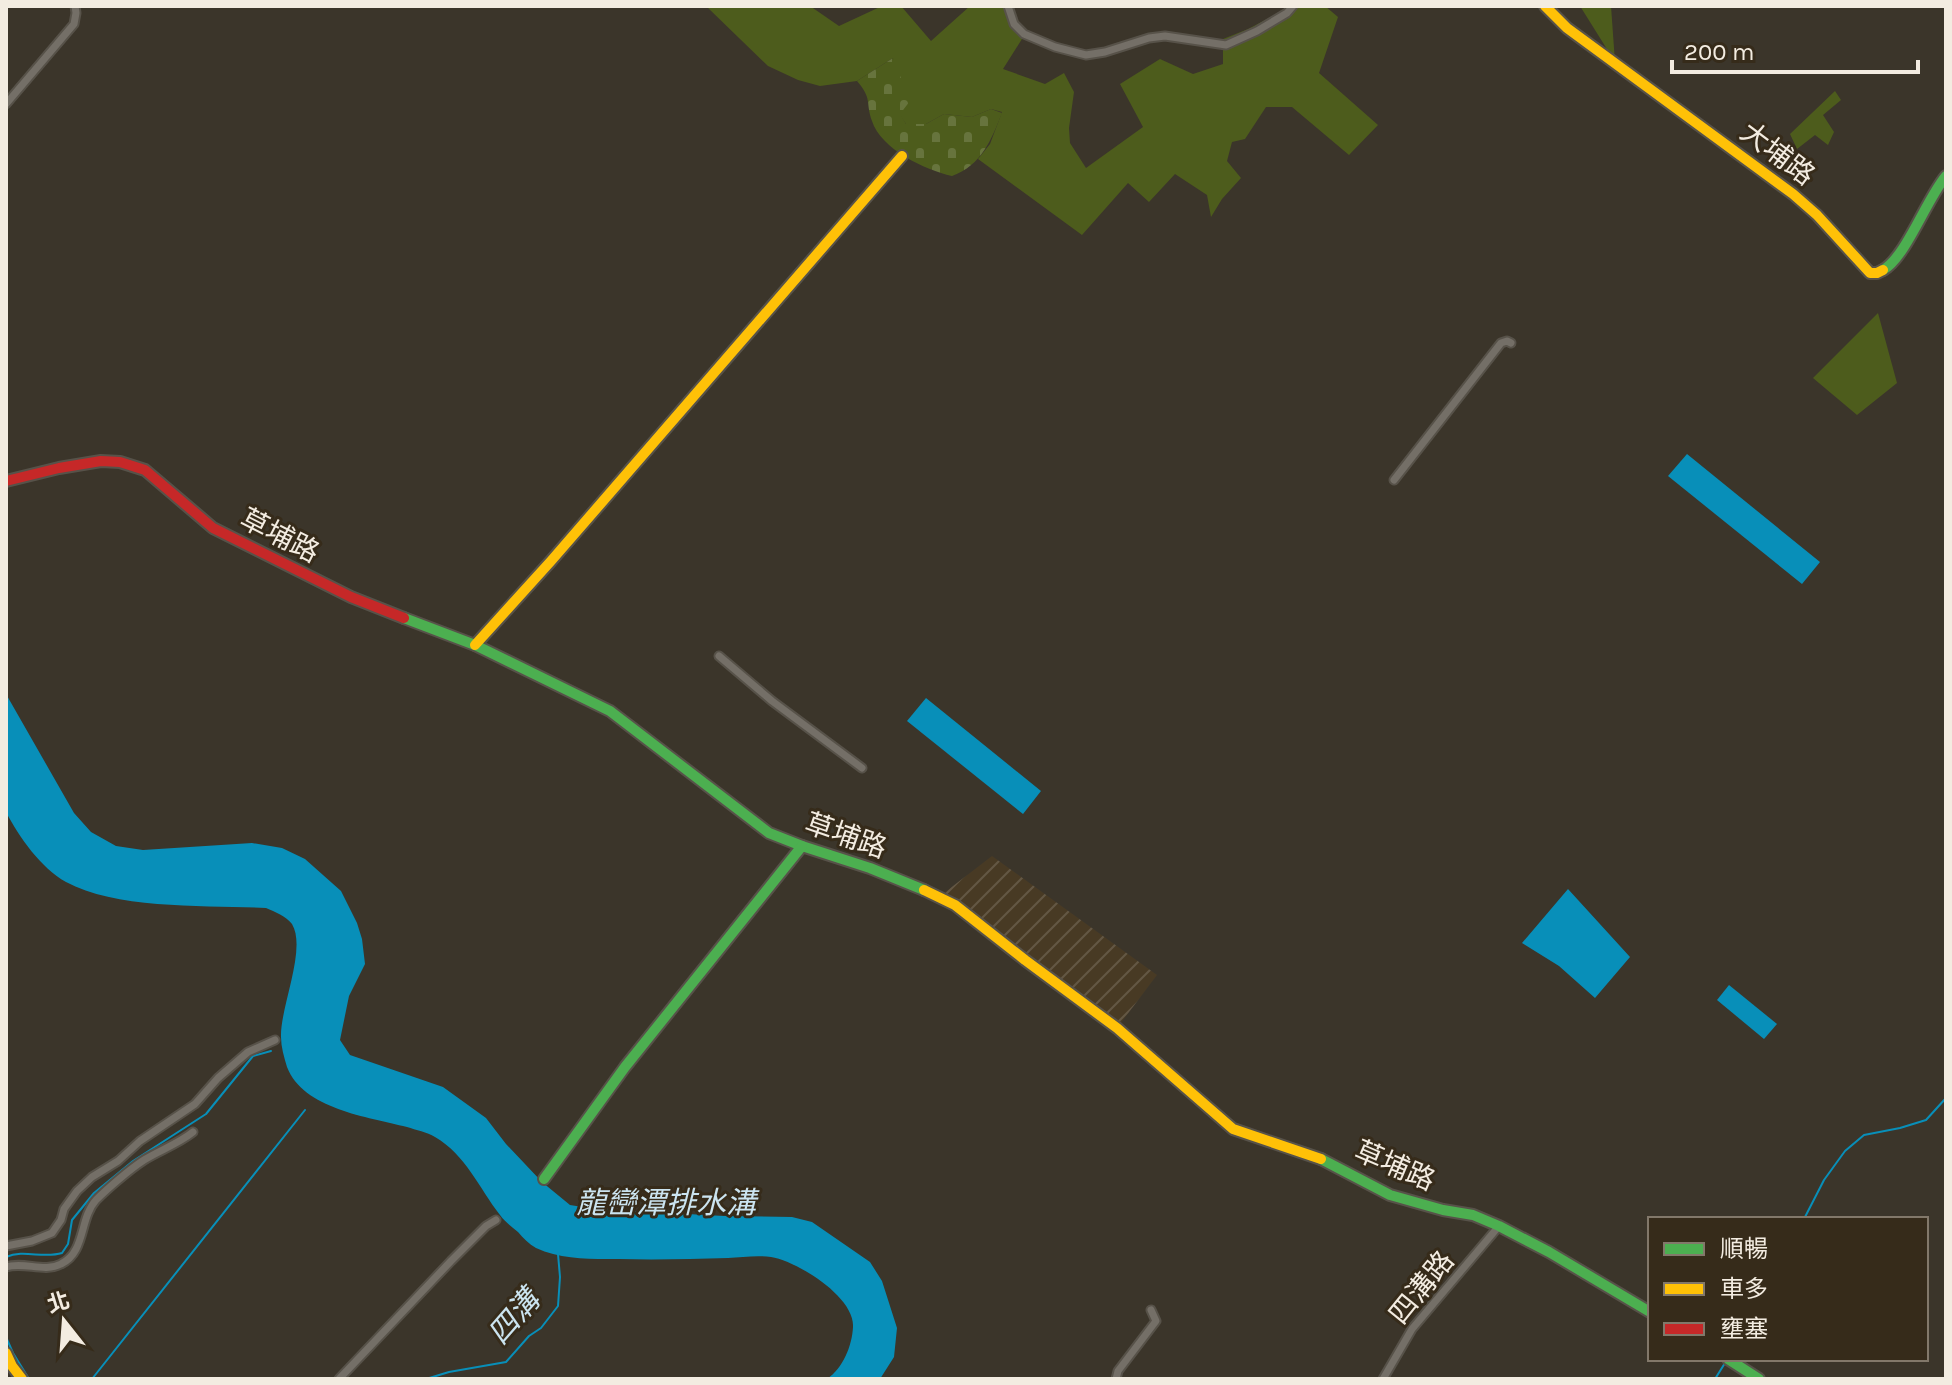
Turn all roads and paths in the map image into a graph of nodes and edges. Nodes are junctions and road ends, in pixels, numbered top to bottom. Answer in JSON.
{"nodes":[{"id":1,"x":75,"y":6,"type":"edge"},
{"id":2,"x":1008,"y":6,"type":"edge"},
{"id":3,"x":1293,"y":6,"type":"edge"},
{"id":4,"x":1545,"y":6,"type":"edge"},
{"id":5,"x":6,"y":104,"type":"edge"},
{"id":6,"x":902,"y":156,"type":"dead end"},
{"id":7,"x":1946,"y":176,"type":"edge"},
{"id":8,"x":1511,"y":343,"type":"dead end"},
{"id":9,"x":1394,"y":480,"type":"dead end"},
{"id":10,"x":6,"y":481,"type":"edge"},
{"id":11,"x":475,"y":645,"type":"junction"},
{"id":12,"x":719,"y":656,"type":"dead end"},
{"id":13,"x":862,"y":768,"type":"dead end"},
{"id":14,"x":802,"y":846,"type":"junction"},
{"id":15,"x":275,"y":1040,"type":"dead end"},
{"id":16,"x":193,"y":1132,"type":"dead end"},
{"id":17,"x":544,"y":1179,"type":"dead end"},
{"id":18,"x":496,"y":1220,"type":"dead end"},
{"id":19,"x":1499,"y":1226,"type":"junction"},
{"id":20,"x":6,"y":1246,"type":"edge"},
{"id":21,"x":6,"y":1267,"type":"edge"},
{"id":22,"x":1151,"y":1310,"type":"dead end"},
{"id":23,"x":1648,"y":1311,"type":"edge"},
{"id":24,"x":6,"y":1353,"type":"edge"},
{"id":25,"x":1731,"y":1361,"type":"edge"},
{"id":26,"x":22,"y":1379,"type":"edge"},
{"id":27,"x":339,"y":1379,"type":"edge"},
{"id":28,"x":1116,"y":1379,"type":"edge"},
{"id":29,"x":1383,"y":1379,"type":"edge"},
{"id":30,"x":1759,"y":1379,"type":"edge"}],
"edges":[{"from":1,"to":5,"type":"street"},
{"from":2,"to":3,"type":"street"},
{"from":4,"to":7,"type":"street","name":"大埔路"},
{"from":6,"to":11,"type":"street"},
{"from":8,"to":9,"type":"street"},
{"from":10,"to":11,"type":"street","name":"草埔路"},
{"from":11,"to":14,"type":"street","name":"草埔路"},
{"from":12,"to":13,"type":"street"},
{"from":14,"to":17,"type":"street"},
{"from":14,"to":19,"type":"street","name":"草埔路"},
{"from":15,"to":20,"type":"street"},
{"from":16,"to":21,"type":"street"},
{"from":18,"to":27,"type":"street"},
{"from":19,"to":23,"type":"street","name":"草埔路"},
{"from":19,"to":29,"type":"street","name":"四溝路"},
{"from":22,"to":28,"type":"street"},
{"from":24,"to":26,"type":"street"},
{"from":25,"to":30,"type":"street"}]}
